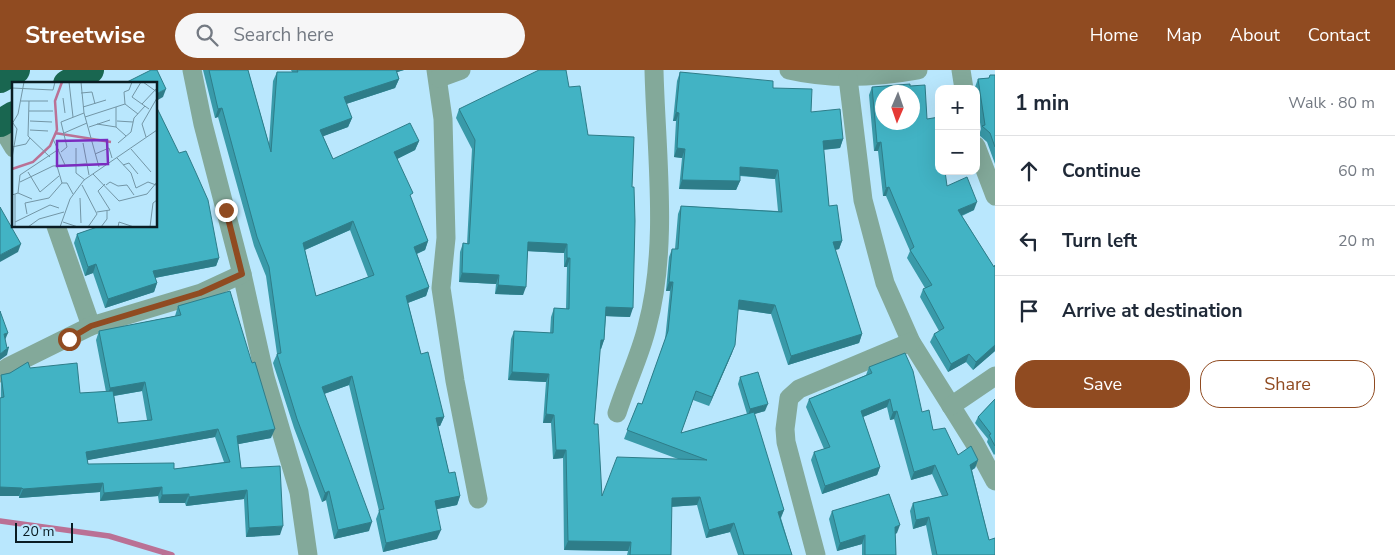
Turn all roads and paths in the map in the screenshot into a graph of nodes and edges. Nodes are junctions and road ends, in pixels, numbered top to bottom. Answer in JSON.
{"nodes":[{"id":1,"x":16,"y":70,"type":"edge"},
{"id":2,"x":90,"y":70,"type":"edge"},
{"id":3,"x":192,"y":70,"type":"edge"},
{"id":4,"x":461,"y":70,"type":"edge"},
{"id":5,"x":654,"y":70,"type":"edge"},
{"id":6,"x":789,"y":70,"type":"edge"},
{"id":7,"x":918,"y":70,"type":"edge"},
{"id":8,"x":961,"y":70,"type":"edge"},
{"id":9,"x":437,"y":74,"type":"edge"},
{"id":10,"x":848,"y":78,"type":"junction"},
{"id":11,"x":0,"y":79,"type":"edge"},
{"id":12,"x":70,"y":82,"type":"edge"},
{"id":13,"x":963,"y":85,"type":"edge"},
{"id":14,"x":12,"y":116,"type":"edge"},
{"id":15,"x":0,"y":124,"type":"edge"},
{"id":16,"x":12,"y":145,"type":"edge"},
{"id":17,"x":980,"y":157,"type":"edge"},
{"id":18,"x":995,"y":196,"type":"edge"},
{"id":19,"x":57,"y":228,"type":"edge"},
{"id":20,"x":242,"y":274,"type":"junction"},
{"id":21,"x":91,"y":326,"type":"junction"},
{"id":22,"x":910,"y":342,"type":"junction"},
{"id":23,"x":0,"y":373,"type":"edge"},
{"id":24,"x":995,"y":376,"type":"edge"},
{"id":25,"x":951,"y":406,"type":"junction"},
{"id":26,"x":617,"y":413,"type":"dead end"},
{"id":27,"x":995,"y":481,"type":"edge"},
{"id":28,"x":478,"y":499,"type":"dead end"},
{"id":29,"x":308,"y":555,"type":"edge"},
{"id":30,"x":816,"y":555,"type":"edge"}],
"edges":[{"from":1,"to":11,"type":"highway"},
{"from":2,"to":12,"type":"highway"},
{"from":3,"to":20,"type":"street"},
{"from":4,"to":9,"type":"street"},
{"from":5,"to":26,"type":"street"},
{"from":6,"to":10,"type":"street"},
{"from":7,"to":10,"type":"street"},
{"from":8,"to":13,"type":"street"},
{"from":9,"to":28,"type":"street"},
{"from":10,"to":22,"type":"street"},
{"from":14,"to":15,"type":"highway"},
{"from":15,"to":16,"type":"street"},
{"from":17,"to":18,"type":"street"},
{"from":19,"to":21,"type":"street"},
{"from":20,"to":21,"type":"street"},
{"from":20,"to":29,"type":"street"},
{"from":21,"to":23,"type":"street"},
{"from":22,"to":25,"type":"street"},
{"from":22,"to":30,"type":"street"},
{"from":24,"to":25,"type":"street"},
{"from":25,"to":27,"type":"street"}]}
